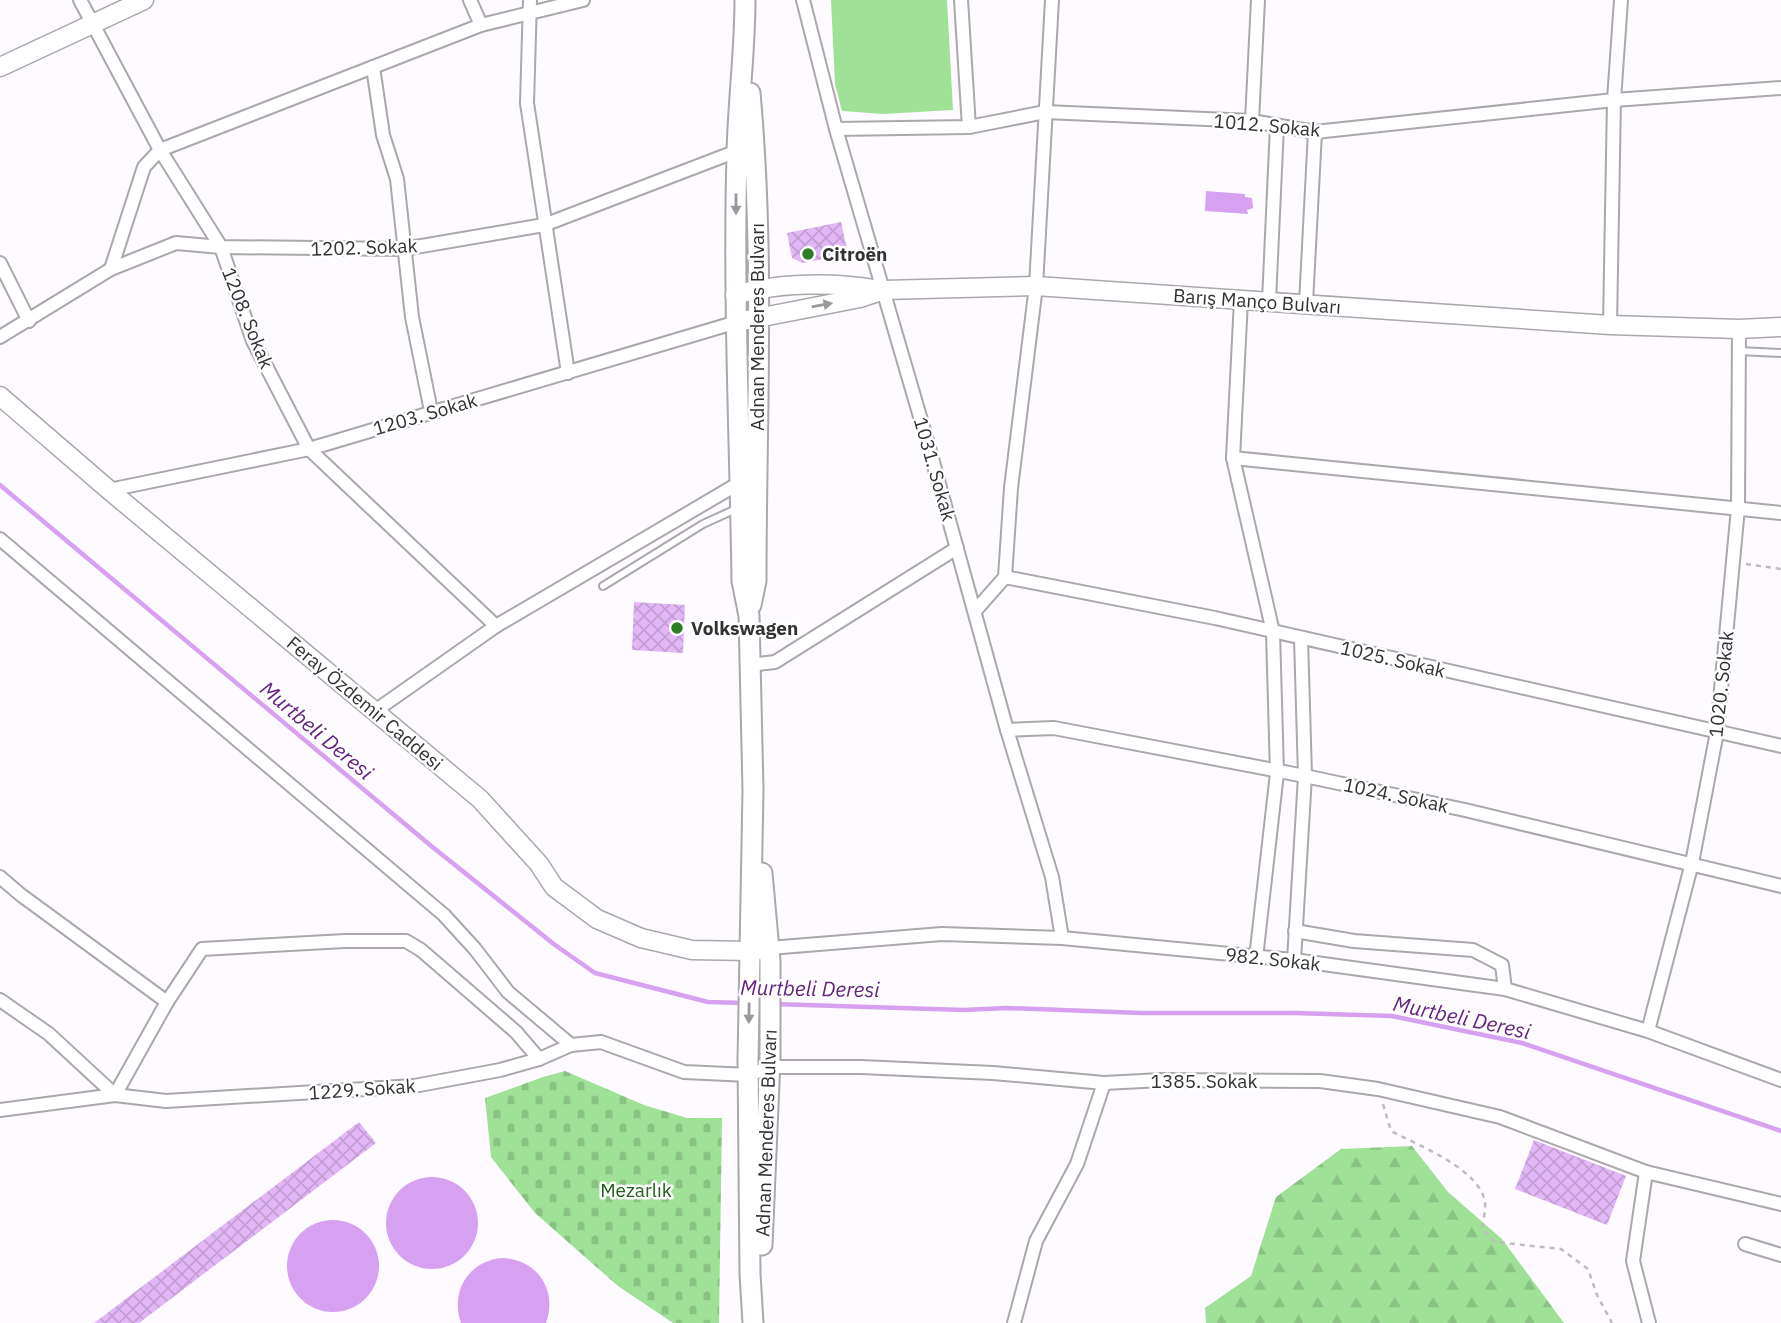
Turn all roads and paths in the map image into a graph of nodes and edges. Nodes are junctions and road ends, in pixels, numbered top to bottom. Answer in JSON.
{"nodes":[{"id":1,"x":80,"y":0,"type":"edge"},
{"id":2,"x":144,"y":0,"type":"edge"},
{"id":3,"x":470,"y":0,"type":"edge"},
{"id":4,"x":530,"y":0,"type":"edge"},
{"id":5,"x":583,"y":0,"type":"edge"},
{"id":6,"x":745,"y":0,"type":"edge"},
{"id":7,"x":803,"y":0,"type":"edge"},
{"id":8,"x":961,"y":0,"type":"edge"},
{"id":9,"x":1052,"y":0,"type":"edge"},
{"id":10,"x":1258,"y":0,"type":"edge"},
{"id":11,"x":1621,"y":0,"type":"edge"},
{"id":12,"x":529,"y":15,"type":"junction"},
{"id":13,"x":91,"y":23,"type":"junction"},
{"id":14,"x":481,"y":25,"type":"junction"},
{"id":15,"x":745,"y":38,"type":"junction"},
{"id":16,"x":0,"y":67,"type":"edge"},
{"id":17,"x":373,"y":67,"type":"junction"},
{"id":18,"x":1781,"y":88,"type":"edge"},
{"id":19,"x":1614,"y":100,"type":"junction"},
{"id":20,"x":1045,"y":112,"type":"junction"},
{"id":21,"x":1252,"y":121,"type":"junction"},
{"id":22,"x":1276,"y":126,"type":"junction"},
{"id":23,"x":969,"y":127,"type":"junction"},
{"id":24,"x":836,"y":129,"type":"junction"},
{"id":25,"x":1315,"y":132,"type":"junction"},
{"id":26,"x":160,"y":150,"type":"junction"},
{"id":27,"x":737,"y":151,"type":"junction"},
{"id":28,"x":544,"y":225,"type":"junction"},
{"id":29,"x":220,"y":247,"type":"junction"},
{"id":30,"x":404,"y":249,"type":"junction"},
{"id":31,"x":0,"y":263,"type":"edge"},
{"id":32,"x":111,"y":269,"type":"junction"},
{"id":33,"x":1036,"y":286,"type":"junction"},
{"id":34,"x":759,"y":288,"type":"junction"},
{"id":35,"x":884,"y":290,"type":"junction"},
{"id":36,"x":735,"y":295,"type":"junction"},
{"id":37,"x":1241,"y":300,"type":"junction"},
{"id":38,"x":1269,"y":301,"type":"junction"},
{"id":39,"x":1306,"y":303,"type":"junction"},
{"id":40,"x":759,"y":316,"type":"junction"},
{"id":41,"x":29,"y":321,"type":"junction"},
{"id":42,"x":737,"y":322,"type":"junction"},
{"id":43,"x":1611,"y":325,"type":"junction"},
{"id":44,"x":1781,"y":327,"type":"edge"},
{"id":45,"x":1739,"y":328,"type":"junction"},
{"id":46,"x":0,"y":337,"type":"edge"},
{"id":47,"x":1739,"y":351,"type":"junction"},
{"id":48,"x":1781,"y":353,"type":"edge"},
{"id":49,"x":568,"y":373,"type":"junction"},
{"id":50,"x":0,"y":396,"type":"edge"},
{"id":51,"x":431,"y":411,"type":"junction"},
{"id":52,"x":309,"y":449,"type":"junction"},
{"id":53,"x":1233,"y":458,"type":"junction"},
{"id":54,"x":741,"y":482,"type":"junction"},
{"id":55,"x":109,"y":490,"type":"junction"},
{"id":56,"x":741,"y":507,"type":"junction"},
{"id":57,"x":1738,"y":508,"type":"junction"},
{"id":58,"x":1781,"y":513,"type":"edge"},
{"id":59,"x":0,"y":539,"type":"edge"},
{"id":60,"x":957,"y":548,"type":"junction"},
{"id":61,"x":1732,"y":563,"type":"junction"},
{"id":62,"x":1781,"y":569,"type":"edge"},
{"id":63,"x":1005,"y":577,"type":"junction"},
{"id":64,"x":603,"y":586,"type":"dead end"},
{"id":65,"x":975,"y":611,"type":"junction"},
{"id":66,"x":749,"y":616,"type":"junction"},
{"id":67,"x":496,"y":626,"type":"junction"},
{"id":68,"x":1273,"y":632,"type":"junction"},
{"id":69,"x":1301,"y":638,"type":"junction"},
{"id":70,"x":750,"y":665,"type":"junction"},
{"id":71,"x":375,"y":712,"type":"junction"},
{"id":72,"x":1007,"y":730,"type":"junction"},
{"id":73,"x":1717,"y":732,"type":"junction"},
{"id":74,"x":1781,"y":746,"type":"edge"},
{"id":75,"x":1277,"y":772,"type":"junction"},
{"id":76,"x":1305,"y":776,"type":"junction"},
{"id":77,"x":753,"y":790,"type":"junction"},
{"id":78,"x":1692,"y":863,"type":"junction"},
{"id":79,"x":0,"y":877,"type":"edge"},
{"id":80,"x":1781,"y":886,"type":"edge"},
{"id":81,"x":1295,"y":931,"type":"junction"},
{"id":82,"x":1062,"y":938,"type":"junction"},
{"id":83,"x":770,"y":955,"type":"junction"},
{"id":84,"x":750,"y":958,"type":"junction"},
{"id":85,"x":1256,"y":958,"type":"junction"},
{"id":86,"x":1293,"y":960,"type":"junction"},
{"id":87,"x":1505,"y":989,"type":"junction"},
{"id":88,"x":0,"y":1000,"type":"edge"},
{"id":89,"x":167,"y":1002,"type":"junction"},
{"id":90,"x":1648,"y":1031,"type":"junction"},
{"id":91,"x":570,"y":1045,"type":"junction"},
{"id":92,"x":540,"y":1059,"type":"junction"},
{"id":93,"x":770,"y":1064,"type":"junction"},
{"id":94,"x":749,"y":1068,"type":"junction"},
{"id":95,"x":1781,"y":1080,"type":"edge"},
{"id":96,"x":1104,"y":1083,"type":"junction"},
{"id":97,"x":1378,"y":1089,"type":"junction"},
{"id":98,"x":115,"y":1095,"type":"junction"},
{"id":99,"x":0,"y":1110,"type":"edge"},
{"id":100,"x":1646,"y":1172,"type":"junction"},
{"id":101,"x":1781,"y":1204,"type":"edge"},
{"id":102,"x":1745,"y":1244,"type":"dead end"},
{"id":103,"x":1781,"y":1255,"type":"edge"},
{"id":104,"x":754,"y":1315,"type":"edge"},
{"id":105,"x":1014,"y":1323,"type":"edge"},
{"id":106,"x":1612,"y":1323,"type":"edge"},
{"id":107,"x":1649,"y":1323,"type":"edge"}],
"edges":[{"from":1,"to":13,"type":"street","name":"1208. Sokak"},
{"from":2,"to":13,"type":"main road"},
{"from":3,"to":14,"type":"street"},
{"from":4,"to":12,"type":"street"},
{"from":5,"to":12,"type":"street"},
{"from":6,"to":15,"type":"main road","name":"Adnan Menderes Bulvarı"},
{"from":7,"to":24,"type":"street","name":"1031. Sokak"},
{"from":8,"to":23,"type":"street"},
{"from":9,"to":20,"type":"street"},
{"from":10,"to":21,"type":"street"},
{"from":11,"to":19,"type":"street"},
{"from":12,"to":14,"type":"street"},
{"from":12,"to":28,"type":"street"},
{"from":13,"to":16,"type":"main road"},
{"from":13,"to":26,"type":"street","name":"1208. Sokak"},
{"from":14,"to":17,"type":"street"},
{"from":15,"to":27,"type":"main road","name":"Adnan Menderes Bulvarı"},
{"from":15,"to":34,"type":"main road","name":"Adnan Menderes Bulvarı"},
{"from":17,"to":26,"type":"street"},
{"from":17,"to":30,"type":"street"},
{"from":18,"to":19,"type":"street","name":"1012. Sokak"},
{"from":19,"to":25,"type":"street","name":"1012. Sokak"},
{"from":19,"to":43,"type":"street"},
{"from":20,"to":21,"type":"street","name":"1012. Sokak"},
{"from":20,"to":23,"type":"street","name":"1012. Sokak"},
{"from":20,"to":33,"type":"street"},
{"from":21,"to":22,"type":"street","name":"1012. Sokak"},
{"from":22,"to":25,"type":"street","name":"1012. Sokak"},
{"from":22,"to":38,"type":"street"},
{"from":23,"to":24,"type":"street","name":"1012. Sokak"},
{"from":24,"to":35,"type":"street","name":"1031. Sokak"},
{"from":25,"to":39,"type":"street"},
{"from":26,"to":29,"type":"street","name":"1208. Sokak"},
{"from":26,"to":32,"type":"street"},
{"from":27,"to":28,"type":"street","name":"1202. Sokak"},
{"from":27,"to":36,"type":"main road","name":"Adnan Menderes Bulvarı","one_way":true},
{"from":28,"to":30,"type":"street","name":"1202. Sokak"},
{"from":28,"to":49,"type":"street"},
{"from":29,"to":30,"type":"street","name":"1202. Sokak"},
{"from":29,"to":32,"type":"street","name":"1202. Sokak"},
{"from":29,"to":52,"type":"street","name":"1208. Sokak"},
{"from":30,"to":51,"type":"street"},
{"from":31,"to":41,"type":"street"},
{"from":32,"to":41,"type":"street","name":"1202. Sokak"},
{"from":33,"to":35,"type":"main road","name":"Barış Manço Bulvarı"},
{"from":33,"to":37,"type":"main road","name":"Barış Manço Bulvarı"},
{"from":33,"to":63,"type":"street"},
{"from":34,"to":35,"type":"main road"},
{"from":34,"to":36,"type":"main road"},
{"from":34,"to":40,"type":"main road","name":"Adnan Menderes Bulvarı"},
{"from":40,"to":35,"type":"main road","name":"Barış Manço Bulvarı","one_way":true},
{"from":35,"to":60,"type":"street","name":"1031. Sokak"},
{"from":36,"to":42,"type":"main road","name":"Adnan Menderes Bulvarı"},
{"from":37,"to":38,"type":"main road","name":"Barış Manço Bulvarı"},
{"from":37,"to":53,"type":"street"},
{"from":38,"to":39,"type":"main road","name":"Barış Manço Bulvarı"},
{"from":39,"to":43,"type":"main road","name":"Barış Manço Bulvarı"},
{"from":40,"to":42,"type":"main road","name":"Barış Manço Bulvarı"},
{"from":40,"to":66,"type":"main road","name":"Adnan Menderes Bulvarı"},
{"from":41,"to":46,"type":"street","name":"1202. Sokak"},
{"from":42,"to":49,"type":"street","name":"1203. Sokak"},
{"from":42,"to":54,"type":"main road","name":"Adnan Menderes Bulvarı"},
{"from":43,"to":45,"type":"main road","name":"Barış Manço Bulvarı"},
{"from":44,"to":45,"type":"main road","name":"Barış Manço Bulvarı"},
{"from":45,"to":47,"type":"street","name":"1020. Sokak"},
{"from":47,"to":48,"type":"lane"},
{"from":47,"to":57,"type":"street","name":"1020. Sokak"},
{"from":49,"to":51,"type":"street","name":"1203. Sokak"},
{"from":50,"to":55,"type":"main road","name":"Feray Özdemir Caddesi"},
{"from":51,"to":52,"type":"street","name":"1203. Sokak"},
{"from":52,"to":55,"type":"street","name":"1203. Sokak"},
{"from":52,"to":67,"type":"street","name":"1208. Sokak"},
{"from":53,"to":57,"type":"street"},
{"from":53,"to":68,"type":"street"},
{"from":54,"to":56,"type":"main road","name":"Adnan Menderes Bulvarı"},
{"from":54,"to":67,"type":"street"},
{"from":55,"to":71,"type":"main road","name":"Feray Özdemir Caddesi"},
{"from":56,"to":64,"type":"lane"},
{"from":56,"to":66,"type":"main road","name":"Adnan Menderes Bulvarı"},
{"from":57,"to":58,"type":"street"},
{"from":57,"to":61,"type":"street","name":"1020. Sokak"},
{"from":59,"to":91,"type":"street"},
{"from":60,"to":65,"type":"street","name":"1031. Sokak"},
{"from":60,"to":70,"type":"street"},
{"from":61,"to":62,"type":"path"},
{"from":61,"to":73,"type":"street","name":"1020. Sokak"},
{"from":63,"to":65,"type":"street"},
{"from":63,"to":68,"type":"street","name":"1025. Sokak"},
{"from":65,"to":72,"type":"street","name":"1031. Sokak"},
{"from":66,"to":70,"type":"main road","name":"Adnan Menderes Bulvarı"},
{"from":67,"to":71,"type":"street"},
{"from":68,"to":69,"type":"street","name":"1025. Sokak"},
{"from":68,"to":75,"type":"street"},
{"from":69,"to":73,"type":"street","name":"1025. Sokak"},
{"from":69,"to":76,"type":"street"},
{"from":70,"to":77,"type":"main road","name":"Adnan Menderes Bulvarı"},
{"from":71,"to":84,"type":"main road","name":"Feray Özdemir Caddesi"},
{"from":72,"to":75,"type":"street","name":"1024. Sokak"},
{"from":72,"to":82,"type":"street","name":"1031. Sokak"},
{"from":73,"to":74,"type":"street","name":"1025. Sokak"},
{"from":73,"to":78,"type":"street","name":"1020. Sokak"},
{"from":75,"to":76,"type":"street","name":"1024. Sokak"},
{"from":75,"to":85,"type":"street"},
{"from":76,"to":78,"type":"street","name":"1024. Sokak"},
{"from":76,"to":81,"type":"street"},
{"from":77,"to":83,"type":"main road","name":"Adnan Menderes Bulvarı"},
{"from":77,"to":84,"type":"main road","name":"Adnan Menderes Bulvarı"},
{"from":78,"to":80,"type":"street","name":"1024. Sokak"},
{"from":78,"to":90,"type":"street","name":"1020. Sokak"},
{"from":79,"to":89,"type":"street"},
{"from":81,"to":86,"type":"street"},
{"from":81,"to":87,"type":"street"},
{"from":82,"to":83,"type":"street","name":"982. Sokak"},
{"from":82,"to":85,"type":"street","name":"982. Sokak"},
{"from":83,"to":84,"type":"main road","name":"982. Sokak"},
{"from":83,"to":93,"type":"main road","name":"Adnan Menderes Bulvarı"},
{"from":84,"to":94,"type":"main road","name":"Adnan Menderes Bulvarı","one_way":true},
{"from":85,"to":86,"type":"street","name":"982. Sokak"},
{"from":86,"to":87,"type":"street","name":"982. Sokak"},
{"from":87,"to":90,"type":"street","name":"982. Sokak"},
{"from":88,"to":98,"type":"street"},
{"from":89,"to":92,"type":"street"},
{"from":89,"to":98,"type":"street"},
{"from":90,"to":95,"type":"street","name":"982. Sokak"},
{"from":91,"to":92,"type":"street","name":"1229. Sokak"},
{"from":91,"to":94,"type":"street","name":"1229. Sokak"},
{"from":92,"to":98,"type":"street","name":"1229. Sokak"},
{"from":93,"to":94,"type":"street","name":"1385. Sokak"},
{"from":93,"to":96,"type":"street","name":"1385. Sokak"},
{"from":93,"to":104,"type":"main road","name":"Adnan Menderes Bulvarı"},
{"from":94,"to":104,"type":"main road","name":"Adnan Menderes Bulvarı"},
{"from":96,"to":97,"type":"street","name":"1385. Sokak"},
{"from":96,"to":105,"type":"street"},
{"from":97,"to":100,"type":"street","name":"1385. Sokak"},
{"from":97,"to":106,"type":"path"},
{"from":98,"to":99,"type":"street","name":"1229. Sokak"},
{"from":100,"to":101,"type":"street","name":"1385. Sokak"},
{"from":100,"to":107,"type":"street"},
{"from":102,"to":103,"type":"street"}]}
